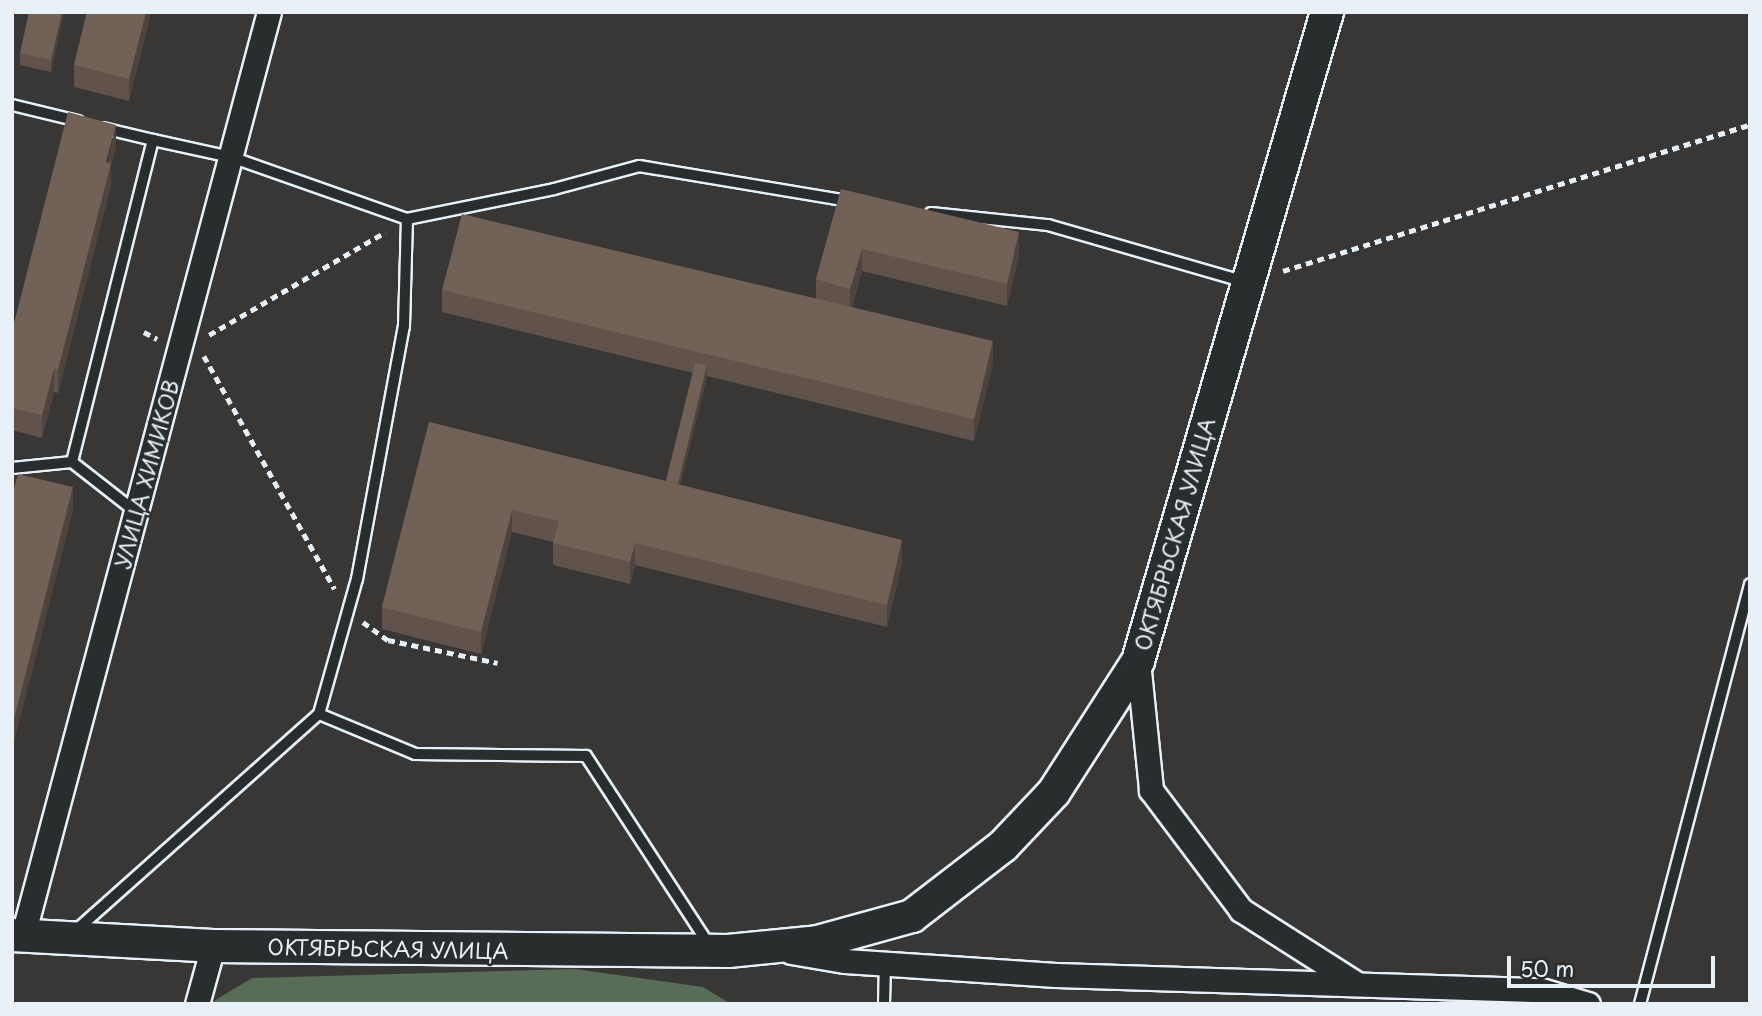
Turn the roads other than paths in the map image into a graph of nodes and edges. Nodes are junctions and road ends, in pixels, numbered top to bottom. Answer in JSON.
{"nodes":[{"id":1,"x":269,"y":12,"type":"edge"},
{"id":2,"x":1327,"y":12,"type":"edge"},
{"id":3,"x":12,"y":105,"type":"edge"},
{"id":4,"x":153,"y":140,"type":"junction"},
{"id":5,"x":230,"y":157,"type":"junction"},
{"id":6,"x":868,"y":204,"type":"edge"},
{"id":7,"x":923,"y":212,"type":"edge"},
{"id":8,"x":407,"y":219,"type":"junction"},
{"id":9,"x":1246,"y":282,"type":"junction"},
{"id":10,"x":72,"y":462,"type":"junction"},
{"id":11,"x":12,"y":468,"type":"edge"},
{"id":12,"x":136,"y":512,"type":"junction"},
{"id":13,"x":1750,"y":584,"type":"edge"},
{"id":14,"x":1138,"y":662,"type":"junction"},
{"id":15,"x":319,"y":714,"type":"junction"},
{"id":16,"x":18,"y":935,"type":"edge"},
{"id":17,"x":68,"y":937,"type":"junction"},
{"id":18,"x":213,"y":946,"type":"junction"},
{"id":19,"x":764,"y":947,"type":"junction"},
{"id":20,"x":712,"y":951,"type":"junction"},
{"id":21,"x":885,"y":963,"type":"junction"},
{"id":22,"x":1354,"y":982,"type":"junction"},
{"id":23,"x":197,"y":1004,"type":"edge"},
{"id":24,"x":884,"y":1004,"type":"edge"},
{"id":25,"x":1588,"y":1004,"type":"edge"},
{"id":26,"x":1640,"y":1004,"type":"edge"}],
"edges":[{"from":1,"to":5,"type":"street","name":"УЛИЦА ХИМИКОВ"},
{"from":2,"to":9,"type":"main road","name":"ОКТЯБРЬСКАЯ УЛИЦА"},
{"from":3,"to":4,"type":"lane"},
{"from":4,"to":5,"type":"lane"},
{"from":4,"to":10,"type":"lane"},
{"from":5,"to":8,"type":"lane"},
{"from":5,"to":12,"type":"street","name":"УЛИЦА ХИМИКОВ"},
{"from":6,"to":8,"type":"lane"},
{"from":7,"to":9,"type":"lane"},
{"from":8,"to":15,"type":"lane"},
{"from":9,"to":14,"type":"main road","name":"ОКТЯБРЬСКАЯ УЛИЦА"},
{"from":10,"to":11,"type":"lane"},
{"from":10,"to":12,"type":"lane"},
{"from":12,"to":16,"type":"street","name":"УЛИЦА ХИМИКОВ"},
{"from":13,"to":26,"type":"lane"},
{"from":14,"to":19,"type":"main road","name":"ОКТЯБРЬСКАЯ УЛИЦА"},
{"from":14,"to":22,"type":"street"},
{"from":15,"to":17,"type":"lane"},
{"from":15,"to":20,"type":"lane"},
{"from":16,"to":17,"type":"main road","name":"ОКТЯБРЬСКАЯ УЛИЦА"},
{"from":17,"to":18,"type":"main road","name":"ОКТЯБРЬСКАЯ УЛИЦА"},
{"from":18,"to":20,"type":"main road","name":"ОКТЯБРЬСКАЯ УЛИЦА"},
{"from":18,"to":23,"type":"street"},
{"from":19,"to":20,"type":"main road","name":"ОКТЯБРЬСКАЯ УЛИЦА"},
{"from":19,"to":21,"type":"street","name":"ОКТЯБРЬСКАЯ УЛИЦА"},
{"from":21,"to":22,"type":"street","name":"ОКТЯБРЬСКАЯ УЛИЦА"},
{"from":21,"to":24,"type":"lane"},
{"from":22,"to":25,"type":"street","name":"ОКТЯБРЬСКАЯ УЛИЦА"}]}
